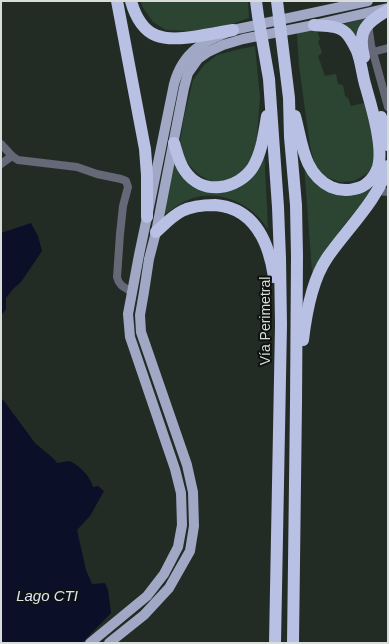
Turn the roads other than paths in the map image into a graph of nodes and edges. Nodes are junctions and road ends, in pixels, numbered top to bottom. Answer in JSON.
{"nodes":[{"id":1,"x":117,"y":1,"type":"edge"},
{"id":2,"x":131,"y":1,"type":"edge"},
{"id":3,"x":256,"y":1,"type":"edge"},
{"id":4,"x":277,"y":1,"type":"edge"},
{"id":5,"x":368,"y":1,"type":"edge"},
{"id":6,"x":343,"y":4,"type":"edge"},
{"id":7,"x":388,"y":9,"type":"edge"},
{"id":8,"x":368,"y":24,"type":"junction"},
{"id":9,"x":314,"y":25,"type":"junction"},
{"id":10,"x":233,"y":30,"type":"junction"},
{"id":11,"x":388,"y":48,"type":"edge"},
{"id":12,"x":373,"y":52,"type":"junction"},
{"id":13,"x":269,"y":79,"type":"junction"},
{"id":14,"x":386,"y":93,"type":"edge"},
{"id":15,"x":289,"y":98,"type":"junction"},
{"id":16,"x":388,"y":107,"type":"edge"},
{"id":17,"x":174,"y":143,"type":"junction"},
{"id":18,"x":1,"y":144,"type":"edge"},
{"id":19,"x":388,"y":145,"type":"edge"},
{"id":20,"x":12,"y":156,"type":"junction"},
{"id":21,"x":1,"y":164,"type":"edge"},
{"id":22,"x":388,"y":166,"type":"edge"},
{"id":23,"x":383,"y":192,"type":"edge"},
{"id":24,"x":147,"y":217,"type":"junction"},
{"id":25,"x":156,"y":232,"type":"junction"},
{"id":26,"x":141,"y":244,"type":"junction"},
{"id":27,"x":152,"y":246,"type":"junction"},
{"id":28,"x":132,"y":292,"type":"junction"},
{"id":29,"x":144,"y":292,"type":"junction"},
{"id":30,"x":281,"y":325,"type":"junction"},
{"id":31,"x":296,"y":403,"type":"junction"},
{"id":32,"x":175,"y":430,"type":"junction"},
{"id":33,"x":163,"y":434,"type":"junction"},
{"id":34,"x":90,"y":643,"type":"edge"},
{"id":35,"x":109,"y":643,"type":"edge"},
{"id":36,"x":275,"y":643,"type":"edge"},
{"id":37,"x":293,"y":643,"type":"edge"}],
"edges":[{"from":1,"to":24,"type":"highway"},
{"from":2,"to":10,"type":"highway"},
{"from":3,"to":13,"type":"highway","name":"Vía Perimetral"},
{"from":4,"to":15,"type":"highway"},
{"from":5,"to":6,"type":"main road"},
{"from":6,"to":10,"type":"main road"},
{"from":7,"to":8,"type":"highway"},
{"from":7,"to":9,"type":"main road"},
{"from":8,"to":12,"type":"street"},
{"from":8,"to":19,"type":"highway"},
{"from":9,"to":15,"type":"highway"},
{"from":9,"to":17,"type":"main road"},
{"from":10,"to":24,"type":"main road"},
{"from":11,"to":12,"type":"street"},
{"from":12,"to":14,"type":"street"},
{"from":13,"to":17,"type":"highway"},
{"from":13,"to":30,"type":"highway","name":"Vía Perimetral"},
{"from":14,"to":16,"type":"street"},
{"from":15,"to":31,"type":"highway"},
{"from":17,"to":25,"type":"main road"},
{"from":18,"to":20,"type":"street"},
{"from":20,"to":21,"type":"street"},
{"from":20,"to":28,"type":"street"},
{"from":22,"to":23,"type":"highway"},
{"from":23,"to":31,"type":"highway"},
{"from":24,"to":26,"type":"main road"},
{"from":25,"to":27,"type":"main road"},
{"from":25,"to":30,"type":"highway"},
{"from":26,"to":27,"type":"main road"},
{"from":26,"to":28,"type":"main road"},
{"from":27,"to":29,"type":"main road"},
{"from":28,"to":29,"type":"main road"},
{"from":28,"to":33,"type":"main road"},
{"from":29,"to":32,"type":"main road"},
{"from":30,"to":36,"type":"highway","name":"Vía Perimetral"},
{"from":31,"to":37,"type":"highway"},
{"from":32,"to":33,"type":"main road"},
{"from":32,"to":35,"type":"main road"},
{"from":33,"to":34,"type":"main road"}]}
